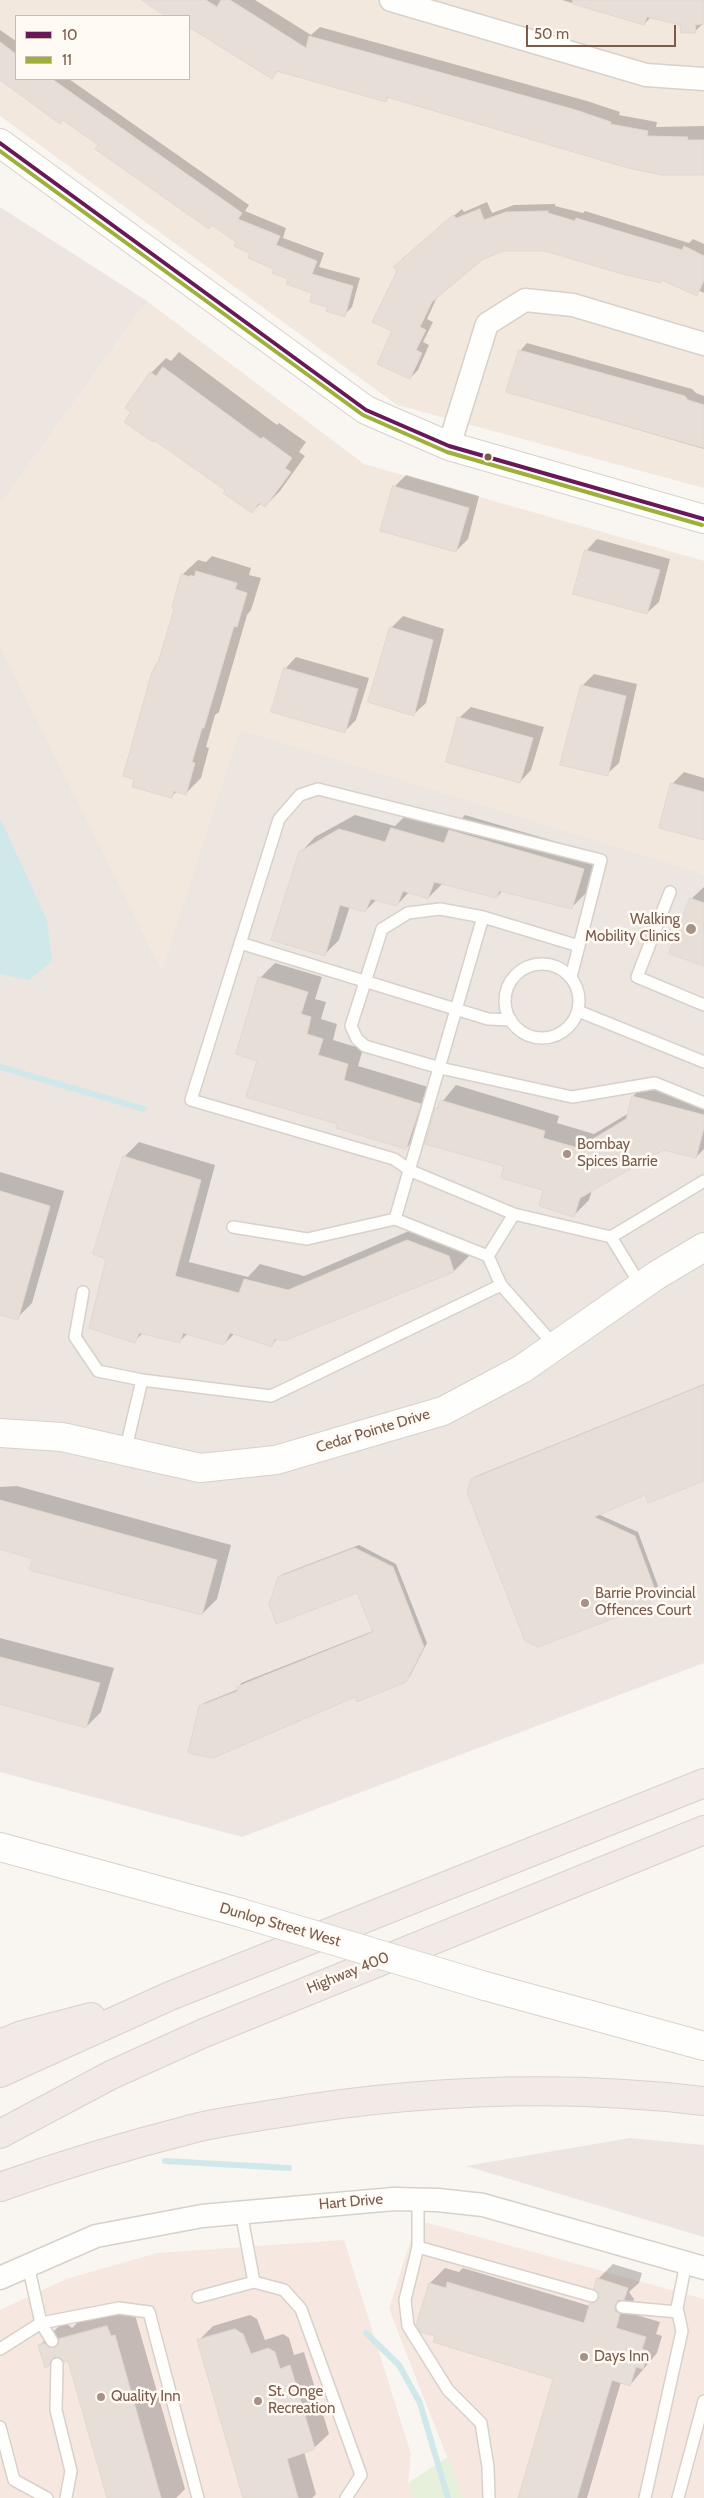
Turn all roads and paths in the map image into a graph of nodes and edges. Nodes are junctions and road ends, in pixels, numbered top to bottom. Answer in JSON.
{"nodes":[{"id":1,"x":391,"y":0,"type":"edge"},
{"id":2,"x":704,"y":79,"type":"edge"},
{"id":3,"x":0,"y":143,"type":"edge"},
{"id":4,"x":704,"y":344,"type":"edge"},
{"id":5,"x":449,"y":446,"type":"junction"},
{"id":6,"x":704,"y":520,"type":"edge"},
{"id":7,"x":670,"y":892,"type":"dead end"},
{"id":8,"x":483,"y":917,"type":"junction"},
{"id":9,"x":240,"y":943,"type":"junction"},
{"id":10,"x":579,"y":946,"type":"junction"},
{"id":11,"x":571,"y":977,"type":"junction"},
{"id":12,"x":365,"y":982,"type":"junction"},
{"id":13,"x":704,"y":1005,"type":"edge"},
{"id":14,"x":456,"y":1010,"type":"junction"},
{"id":15,"x":578,"y":1011,"type":"junction"},
{"id":16,"x":511,"y":1020,"type":"junction"},
{"id":17,"x":704,"y":1062,"type":"edge"},
{"id":18,"x":440,"y":1068,"type":"junction"},
{"id":19,"x":704,"y":1103,"type":"edge"},
{"id":20,"x":411,"y":1171,"type":"junction"},
{"id":21,"x":704,"y":1181,"type":"edge"},
{"id":22,"x":514,"y":1214,"type":"junction"},
{"id":23,"x":395,"y":1219,"type":"junction"},
{"id":24,"x":233,"y":1227,"type":"dead end"},
{"id":25,"x":611,"y":1237,"type":"junction"},
{"id":26,"x":704,"y":1247,"type":"edge"},
{"id":27,"x":488,"y":1256,"type":"junction"},
{"id":28,"x":501,"y":1286,"type":"junction"},
{"id":29,"x":641,"y":1286,"type":"junction"},
{"id":30,"x":83,"y":1292,"type":"dead end"},
{"id":31,"x":555,"y":1346,"type":"junction"},
{"id":32,"x":142,"y":1380,"type":"junction"},
{"id":33,"x":0,"y":1433,"type":"edge"},
{"id":34,"x":126,"y":1452,"type":"junction"},
{"id":35,"x":704,"y":1783,"type":"edge"},
{"id":36,"x":704,"y":1830,"type":"edge"},
{"id":37,"x":704,"y":1843,"type":"edge"},
{"id":38,"x":0,"y":1847,"type":"edge"},
{"id":39,"x":633,"y":1858,"type":"junction"},
{"id":40,"x":170,"y":1996,"type":"junction"},
{"id":41,"x":0,"y":2044,"type":"edge"},
{"id":42,"x":704,"y":2046,"type":"edge"},
{"id":43,"x":0,"y":2073,"type":"edge"},
{"id":44,"x":704,"y":2102,"type":"edge"},
{"id":45,"x":0,"y":2134,"type":"edge"},
{"id":46,"x":0,"y":2188,"type":"edge"},
{"id":47,"x":418,"y":2200,"type":"junction"},
{"id":48,"x":241,"y":2212,"type":"junction"},
{"id":49,"x":418,"y":2247,"type":"junction"},
{"id":50,"x":695,"y":2265,"type":"edge"},
{"id":51,"x":28,"y":2266,"type":"junction"},
{"id":52,"x":0,"y":2278,"type":"edge"},
{"id":53,"x":254,"y":2282,"type":"junction"},
{"id":54,"x":592,"y":2296,"type":"dead end"},
{"id":55,"x":198,"y":2297,"type":"dead end"},
{"id":56,"x":622,"y":2307,"type":"dead end"},
{"id":57,"x":678,"y":2312,"type":"junction"},
{"id":58,"x":41,"y":2323,"type":"junction"},
{"id":59,"x":52,"y":2341,"type":"dead end"},
{"id":60,"x":0,"y":2350,"type":"edge"},
{"id":61,"x":56,"y":2364,"type":"dead end"},
{"id":62,"x":704,"y":2401,"type":"edge"},
{"id":63,"x":0,"y":2427,"type":"edge"},
{"id":64,"x":47,"y":2498,"type":"edge"},
{"id":65,"x":66,"y":2498,"type":"edge"},
{"id":66,"x":198,"y":2498,"type":"edge"},
{"id":67,"x":346,"y":2498,"type":"edge"},
{"id":68,"x":489,"y":2498,"type":"edge"},
{"id":69,"x":645,"y":2498,"type":"edge"},
{"id":70,"x":678,"y":2498,"type":"edge"}],
"edges":[{"from":1,"to":2,"type":"street"},
{"from":3,"to":5,"type":"street"},
{"from":4,"to":5,"type":"street"},
{"from":5,"to":6,"type":"street"},
{"from":7,"to":13,"type":"lane"},
{"from":8,"to":10,"type":"lane"},
{"from":8,"to":12,"type":"lane"},
{"from":8,"to":14,"type":"lane"},
{"from":9,"to":10,"type":"lane"},
{"from":9,"to":12,"type":"lane"},
{"from":9,"to":20,"type":"lane"},
{"from":10,"to":11,"type":"lane"},
{"from":11,"to":15,"type":"lane"},
{"from":11,"to":16,"type":"lane"},
{"from":12,"to":14,"type":"lane"},
{"from":12,"to":18,"type":"lane"},
{"from":14,"to":16,"type":"lane"},
{"from":14,"to":18,"type":"lane"},
{"from":15,"to":16,"type":"lane"},
{"from":15,"to":17,"type":"lane"},
{"from":18,"to":19,"type":"lane"},
{"from":18,"to":20,"type":"lane"},
{"from":20,"to":22,"type":"lane"},
{"from":20,"to":23,"type":"lane"},
{"from":21,"to":25,"type":"lane"},
{"from":22,"to":25,"type":"lane"},
{"from":22,"to":27,"type":"lane"},
{"from":23,"to":24,"type":"lane"},
{"from":23,"to":27,"type":"lane"},
{"from":25,"to":29,"type":"lane"},
{"from":26,"to":29,"type":"street","name":"Cedar Pointe Drive"},
{"from":27,"to":28,"type":"lane"},
{"from":28,"to":31,"type":"lane"},
{"from":28,"to":32,"type":"lane"},
{"from":29,"to":31,"type":"street","name":"Cedar Pointe Drive"},
{"from":30,"to":32,"type":"lane"},
{"from":31,"to":34,"type":"street","name":"Cedar Pointe Drive"},
{"from":32,"to":34,"type":"lane"},
{"from":33,"to":34,"type":"street","name":"Cedar Pointe Drive"},
{"from":35,"to":40,"type":"highway"},
{"from":36,"to":39,"type":"highway","name":"Highway 400"},
{"from":37,"to":39,"type":"highway"},
{"from":38,"to":42,"type":"street","name":"Dunlop Street West","bridge":true},
{"from":39,"to":45,"type":"highway","name":"Highway 400"},
{"from":40,"to":41,"type":"highway"},
{"from":40,"to":43,"type":"highway"},
{"from":44,"to":46,"type":"highway"},
{"from":47,"to":48,"type":"street","name":"Hart Drive"},
{"from":47,"to":49,"type":"lane"},
{"from":47,"to":50,"type":"street","name":"Hart Drive"},
{"from":48,"to":51,"type":"street","name":"Hart Drive"},
{"from":48,"to":53,"type":"lane"},
{"from":49,"to":54,"type":"lane"},
{"from":49,"to":68,"type":"lane"},
{"from":50,"to":57,"type":"lane"},
{"from":51,"to":52,"type":"street","name":"Hart Drive"},
{"from":51,"to":58,"type":"lane"},
{"from":53,"to":55,"type":"lane"},
{"from":53,"to":67,"type":"lane"},
{"from":56,"to":57,"type":"lane"},
{"from":57,"to":69,"type":"lane"},
{"from":58,"to":59,"type":"lane"},
{"from":58,"to":60,"type":"lane"},
{"from":58,"to":66,"type":"lane"},
{"from":61,"to":65,"type":"lane"},
{"from":62,"to":70,"type":"lane"},
{"from":63,"to":64,"type":"lane"}]}
